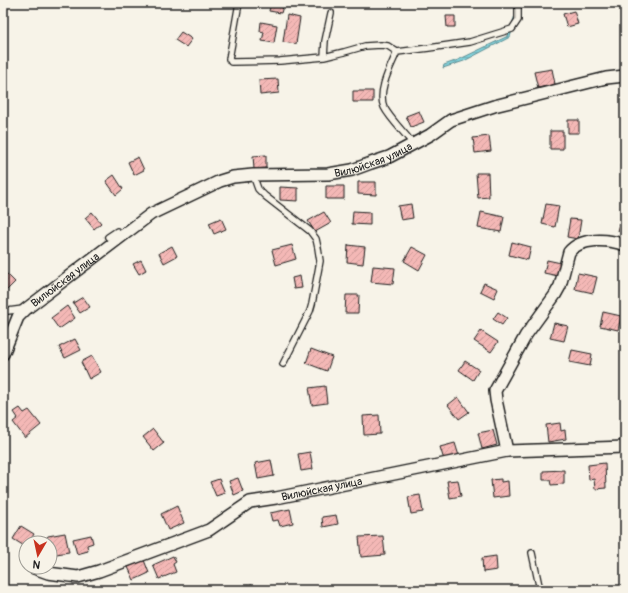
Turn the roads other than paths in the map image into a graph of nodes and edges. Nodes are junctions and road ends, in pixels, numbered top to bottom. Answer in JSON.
{"nodes":[{"id":1,"x":239,"y":3,"type":"edge"},
{"id":2,"x":518,"y":3,"type":"edge"},
{"id":3,"x":331,"y":13,"type":"dead end"},
{"id":4,"x":397,"y":52,"type":"junction"},
{"id":5,"x":324,"y":57,"type":"junction"},
{"id":6,"x":625,"y":76,"type":"edge"},
{"id":7,"x":413,"y":144,"type":"junction"},
{"id":8,"x":253,"y":175,"type":"junction"},
{"id":9,"x":123,"y":236,"type":"junction"},
{"id":10,"x":108,"y":237,"type":"dead end"},
{"id":11,"x":625,"y":245,"type":"edge"},
{"id":12,"x":3,"y":309,"type":"edge"},
{"id":13,"x":26,"y":309,"type":"junction"},
{"id":14,"x":3,"y":354,"type":"edge"},
{"id":15,"x":283,"y":364,"type":"dead end"},
{"id":16,"x":625,"y":447,"type":"edge"},
{"id":17,"x":508,"y":451,"type":"junction"},
{"id":18,"x":532,"y":553,"type":"dead end"},
{"id":19,"x":58,"y":574,"type":"edge"},
{"id":20,"x":540,"y":590,"type":"edge"}],
"edges":[{"from":1,"to":5,"type":"lane"},
{"from":2,"to":4,"type":"lane"},
{"from":3,"to":5,"type":"lane"},
{"from":4,"to":5,"type":"lane"},
{"from":4,"to":7,"type":"lane"},
{"from":6,"to":7,"type":"street","name":"Вилюйская улица"},
{"from":7,"to":8,"type":"street","name":"Вилюйская улица"},
{"from":8,"to":9,"type":"street","name":"Вилюйская улица"},
{"from":8,"to":15,"type":"lane"},
{"from":9,"to":10,"type":"lane"},
{"from":9,"to":13,"type":"street","name":"Вилюйская улица"},
{"from":11,"to":17,"type":"street"},
{"from":12,"to":13,"type":"lane","name":"Вилюйская улица"},
{"from":13,"to":14,"type":"street","name":"Вилюйская улица"},
{"from":16,"to":17,"type":"street","name":"Вилюйская улица"},
{"from":17,"to":19,"type":"street","name":"Вилюйская улица"},
{"from":18,"to":20,"type":"lane"}]}
